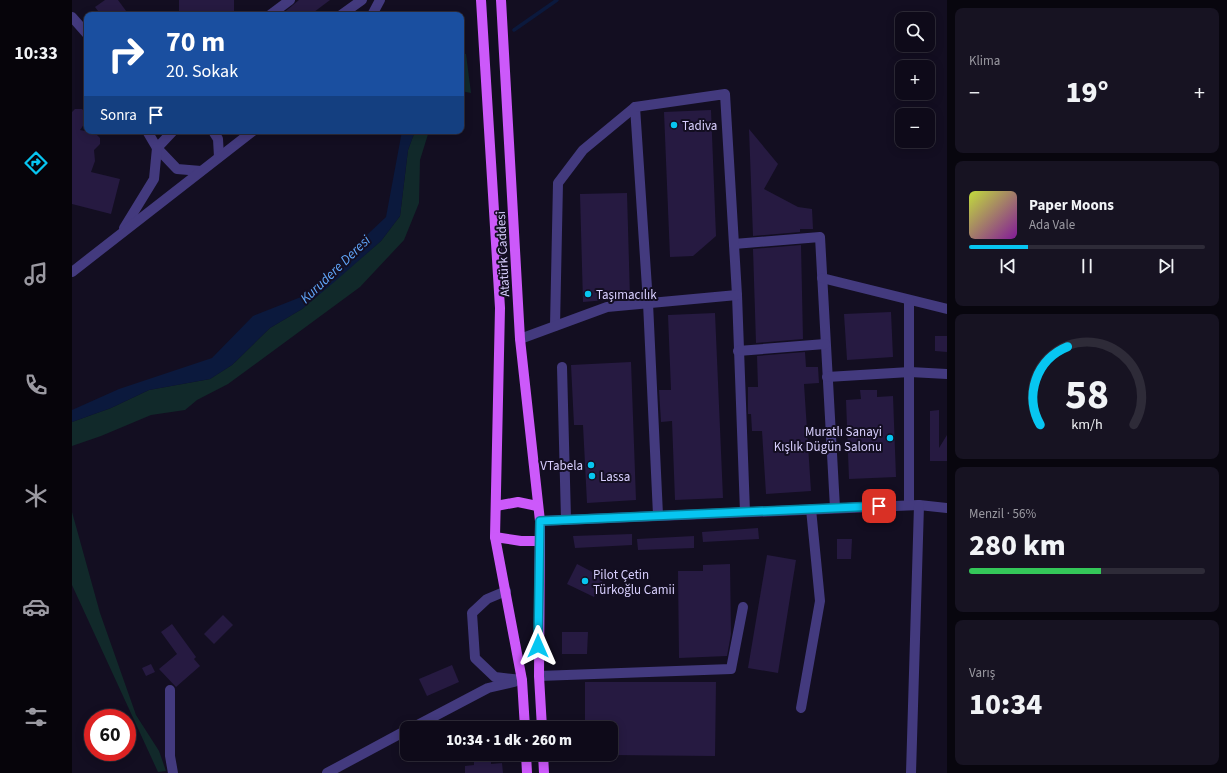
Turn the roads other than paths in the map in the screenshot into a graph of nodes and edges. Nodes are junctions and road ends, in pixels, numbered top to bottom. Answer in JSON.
{"nodes":[{"id":1,"x":290,"y":0,"type":"edge"},
{"id":2,"x":362,"y":0,"type":"edge"},
{"id":3,"x":380,"y":0,"type":"edge"},
{"id":4,"x":481,"y":0,"type":"edge"},
{"id":5,"x":501,"y":0,"type":"edge"},
{"id":6,"x":274,"y":12,"type":"edge"},
{"id":7,"x":345,"y":12,"type":"edge"},
{"id":8,"x":374,"y":12,"type":"edge"},
{"id":9,"x":73,"y":20,"type":"edge"},
{"id":10,"x":84,"y":31,"type":"edge"},
{"id":11,"x":635,"y":107,"type":"junction"},
{"id":12,"x":149,"y":134,"type":"edge"},
{"id":13,"x":170,"y":134,"type":"edge"},
{"id":14,"x":215,"y":134,"type":"edge"},
{"id":15,"x":244,"y":134,"type":"edge"},
{"id":16,"x":157,"y":148,"type":"junction"},
{"id":17,"x":219,"y":158,"type":"junction"},
{"id":18,"x":201,"y":171,"type":"junction"},
{"id":19,"x":120,"y":235,"type":"junction"},
{"id":20,"x":734,"y":244,"type":"junction"},
{"id":21,"x":72,"y":271,"type":"edge"},
{"id":22,"x":822,"y":278,"type":"junction"},
{"id":23,"x":737,"y":294,"type":"junction"},
{"id":24,"x":909,"y":300,"type":"junction"},
{"id":25,"x":648,"y":303,"type":"junction"},
{"id":26,"x":947,"y":309,"type":"edge"},
{"id":27,"x":555,"y":326,"type":"junction"},
{"id":28,"x":520,"y":339,"type":"junction"},
{"id":29,"x":825,"y":344,"type":"junction"},
{"id":30,"x":738,"y":352,"type":"junction"},
{"id":31,"x":562,"y":367,"type":"dead end"},
{"id":32,"x":910,"y":372,"type":"junction"},
{"id":33,"x":947,"y":374,"type":"edge"},
{"id":34,"x":827,"y":377,"type":"junction"},
{"id":35,"x":914,"y":505,"type":"junction"},
{"id":36,"x":496,"y":506,"type":"junction"},
{"id":37,"x":537,"y":506,"type":"junction"},
{"id":38,"x":834,"y":508,"type":"junction"},
{"id":39,"x":947,"y":508,"type":"edge"},
{"id":40,"x":811,"y":509,"type":"junction"},
{"id":41,"x":745,"y":512,"type":"junction"},
{"id":42,"x":658,"y":515,"type":"junction"},
{"id":43,"x":566,"y":519,"type":"junction"},
{"id":44,"x":540,"y":521,"type":"junction"},
{"id":45,"x":495,"y":537,"type":"junction"},
{"id":46,"x":539,"y":540,"type":"junction"},
{"id":47,"x":506,"y":591,"type":"junction"},
{"id":48,"x":743,"y":607,"type":"dead end"},
{"id":49,"x":538,"y":676,"type":"junction"},
{"id":50,"x":522,"y":680,"type":"junction"},
{"id":51,"x":170,"y":690,"type":"dead end"},
{"id":52,"x":801,"y":708,"type":"dead end"},
{"id":53,"x":425,"y":721,"type":"edge"},
{"id":54,"x":525,"y":721,"type":"edge"},
{"id":55,"x":541,"y":721,"type":"edge"},
{"id":56,"x":400,"y":734,"type":"edge"},
{"id":57,"x":526,"y":761,"type":"edge"},
{"id":58,"x":543,"y":761,"type":"edge"},
{"id":59,"x":173,"y":773,"type":"edge"},
{"id":60,"x":327,"y":773,"type":"edge"},
{"id":61,"x":527,"y":773,"type":"edge"},
{"id":62,"x":544,"y":773,"type":"edge"},
{"id":63,"x":911,"y":773,"type":"edge"}],
"edges":[{"from":1,"to":6,"type":"street"},
{"from":2,"to":7,"type":"street"},
{"from":3,"to":8,"type":"street"},
{"from":4,"to":36,"type":"main road","name":"Atatürk Caddesi"},
{"from":5,"to":28,"type":"main road","name":"Atatürk Caddesi"},
{"from":9,"to":10,"type":"street"},
{"from":11,"to":20,"type":"street"},
{"from":11,"to":25,"type":"street"},
{"from":11,"to":27,"type":"street"},
{"from":12,"to":16,"type":"street"},
{"from":13,"to":16,"type":"street"},
{"from":14,"to":17,"type":"street"},
{"from":15,"to":17,"type":"street"},
{"from":16,"to":18,"type":"street"},
{"from":16,"to":19,"type":"street"},
{"from":17,"to":18,"type":"street"},
{"from":18,"to":19,"type":"street"},
{"from":19,"to":21,"type":"street"},
{"from":20,"to":22,"type":"street"},
{"from":20,"to":23,"type":"street"},
{"from":22,"to":24,"type":"street"},
{"from":22,"to":29,"type":"street"},
{"from":23,"to":25,"type":"street"},
{"from":23,"to":30,"type":"street"},
{"from":24,"to":26,"type":"street"},
{"from":24,"to":32,"type":"street"},
{"from":25,"to":27,"type":"street"},
{"from":25,"to":42,"type":"street"},
{"from":27,"to":28,"type":"street"},
{"from":28,"to":37,"type":"main road","name":"Atatürk Caddesi"},
{"from":29,"to":30,"type":"street"},
{"from":29,"to":34,"type":"street"},
{"from":30,"to":41,"type":"street"},
{"from":31,"to":43,"type":"street"},
{"from":32,"to":33,"type":"street"},
{"from":32,"to":34,"type":"street"},
{"from":32,"to":35,"type":"street"},
{"from":34,"to":38,"type":"street"},
{"from":35,"to":38,"type":"street"},
{"from":35,"to":39,"type":"street"},
{"from":35,"to":63,"type":"street"},
{"from":36,"to":37,"type":"main road"},
{"from":36,"to":45,"type":"main road","name":"Atatürk Caddesi"},
{"from":37,"to":44,"type":"main road","name":"Atatürk Caddesi"},
{"from":38,"to":40,"type":"street"},
{"from":40,"to":41,"type":"street"},
{"from":40,"to":52,"type":"street"},
{"from":41,"to":42,"type":"street"},
{"from":42,"to":43,"type":"street"},
{"from":43,"to":44,"type":"street"},
{"from":44,"to":46,"type":"main road","name":"Atatürk Caddesi"},
{"from":45,"to":46,"type":"main road"},
{"from":45,"to":47,"type":"main road"},
{"from":46,"to":49,"type":"main road"},
{"from":47,"to":50,"type":"main road"},
{"from":47,"to":50,"type":"street"},
{"from":48,"to":49,"type":"street"},
{"from":49,"to":55,"type":"main road"},
{"from":50,"to":53,"type":"street"},
{"from":50,"to":54,"type":"main road"},
{"from":51,"to":59,"type":"street"},
{"from":56,"to":60,"type":"street"},
{"from":57,"to":61,"type":"main road"},
{"from":58,"to":62,"type":"main road"}]}
